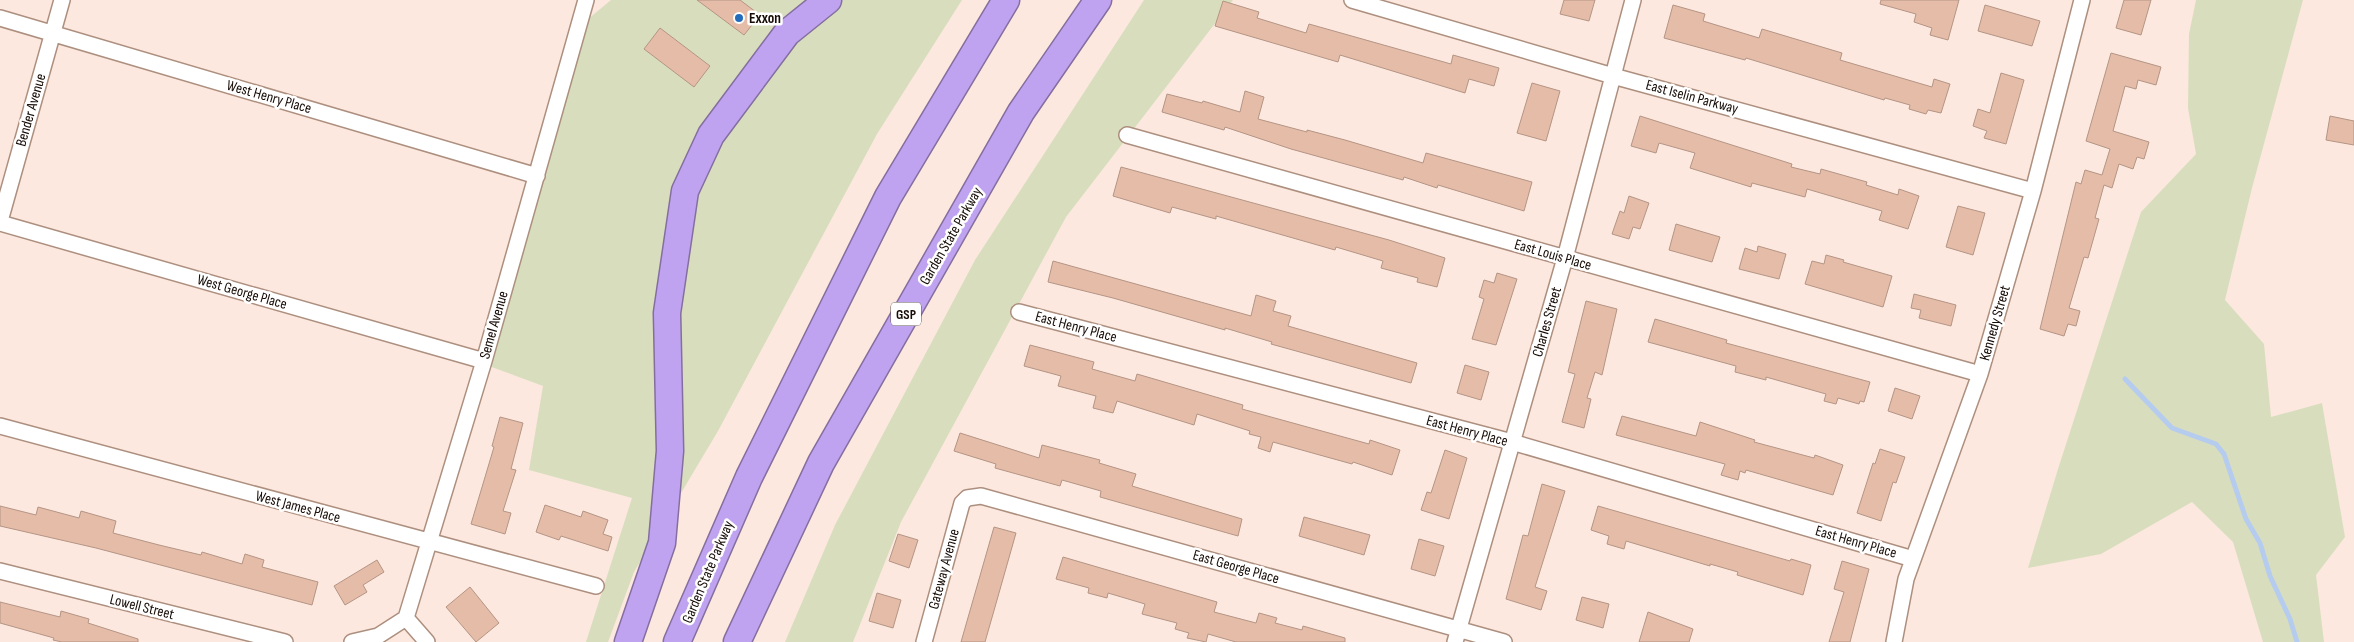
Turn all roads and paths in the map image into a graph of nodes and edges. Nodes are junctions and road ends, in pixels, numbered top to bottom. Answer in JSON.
{"nodes":[{"id":1,"x":62,"y":0,"type":"edge"},
{"id":2,"x":586,"y":0,"type":"edge"},
{"id":3,"x":828,"y":0,"type":"edge"},
{"id":4,"x":1006,"y":0,"type":"edge"},
{"id":5,"x":1098,"y":0,"type":"edge"},
{"id":6,"x":1352,"y":0,"type":"edge"},
{"id":7,"x":1634,"y":0,"type":"edge"},
{"id":8,"x":2082,"y":0,"type":"edge"},
{"id":9,"x":0,"y":18,"type":"edge"},
{"id":10,"x":53,"y":33,"type":"junction"},
{"id":11,"x":1613,"y":76,"type":"junction"},
{"id":12,"x":1127,"y":135,"type":"dead end"},
{"id":13,"x":537,"y":176,"type":"junction"},
{"id":14,"x":2033,"y":190,"type":"junction"},
{"id":15,"x":0,"y":222,"type":"edge"},
{"id":16,"x":1565,"y":258,"type":"junction"},
{"id":17,"x":1018,"y":312,"type":"dead end"},
{"id":18,"x":484,"y":361,"type":"junction"},
{"id":19,"x":1980,"y":374,"type":"junction"},
{"id":20,"x":0,"y":426,"type":"edge"},
{"id":21,"x":1512,"y":442,"type":"junction"},
{"id":22,"x":967,"y":498,"type":"joint"},
{"id":23,"x":428,"y":542,"type":"junction"},
{"id":24,"x":1913,"y":558,"type":"junction"},
{"id":25,"x":0,"y":571,"type":"edge"},
{"id":26,"x":596,"y":586,"type":"dead end"},
{"id":27,"x":406,"y":618,"type":"junction"},
{"id":28,"x":1457,"y":636,"type":"edge"},
{"id":29,"x":259,"y":639,"type":"edge"},
{"id":30,"x":285,"y":642,"type":"edge"},
{"id":31,"x":352,"y":642,"type":"edge"},
{"id":32,"x":427,"y":642,"type":"edge"},
{"id":33,"x":628,"y":642,"type":"edge"},
{"id":34,"x":677,"y":642,"type":"edge"},
{"id":35,"x":737,"y":642,"type":"edge"},
{"id":36,"x":924,"y":642,"type":"edge"},
{"id":37,"x":1504,"y":642,"type":"edge"},
{"id":38,"x":1894,"y":642,"type":"edge"}],
"edges":[{"from":1,"to":10,"type":"street","name":"Bender Avenue"},
{"from":2,"to":13,"type":"street","name":"Semel Avenue"},
{"from":3,"to":33,"type":"highway"},
{"from":4,"to":34,"type":"highway","name":"Garden State Parkway"},
{"from":5,"to":35,"type":"highway","name":"Garden State Parkway","number":"GSP"},
{"from":6,"to":11,"type":"street","name":"East Iselin Parkway"},
{"from":7,"to":11,"type":"street","name":"Charles Street"},
{"from":8,"to":14,"type":"street","name":"Kennedy Street"},
{"from":9,"to":10,"type":"street","name":"West Henry Place"},
{"from":10,"to":13,"type":"street","name":"West Henry Place"},
{"from":10,"to":15,"type":"street","name":"Bender Avenue"},
{"from":11,"to":14,"type":"street","name":"East Iselin Parkway"},
{"from":11,"to":16,"type":"street","name":"Charles Street"},
{"from":12,"to":16,"type":"street","name":"East Louis Place"},
{"from":13,"to":18,"type":"street","name":"Semel Avenue"},
{"from":14,"to":19,"type":"street","name":"Kennedy Street"},
{"from":15,"to":18,"type":"street","name":"West George Place"},
{"from":16,"to":19,"type":"street","name":"East Louis Place"},
{"from":16,"to":21,"type":"street","name":"Charles Street"},
{"from":17,"to":21,"type":"street","name":"East Henry Place"},
{"from":18,"to":23,"type":"street","name":"Semel Avenue"},
{"from":19,"to":24,"type":"street","name":"Kennedy Street"},
{"from":20,"to":23,"type":"street","name":"West James Place"},
{"from":21,"to":24,"type":"street","name":"East Henry Place"},
{"from":21,"to":28,"type":"street","name":"Charles Street"},
{"from":22,"to":28,"type":"street","name":"East George Place"},
{"from":22,"to":36,"type":"street","name":"Gateway Avenue"},
{"from":23,"to":26,"type":"street","name":"West James Place"},
{"from":23,"to":27,"type":"street","name":"Semel Avenue"},
{"from":24,"to":38,"type":"street","name":"Kennedy Street"},
{"from":25,"to":29,"type":"street","name":"Lowell Street"},
{"from":27,"to":31,"type":"street"},
{"from":27,"to":32,"type":"street"},
{"from":28,"to":37,"type":"street","name":"East George Place"},
{"from":29,"to":30,"type":"street","name":"Lowell Street"}]}
